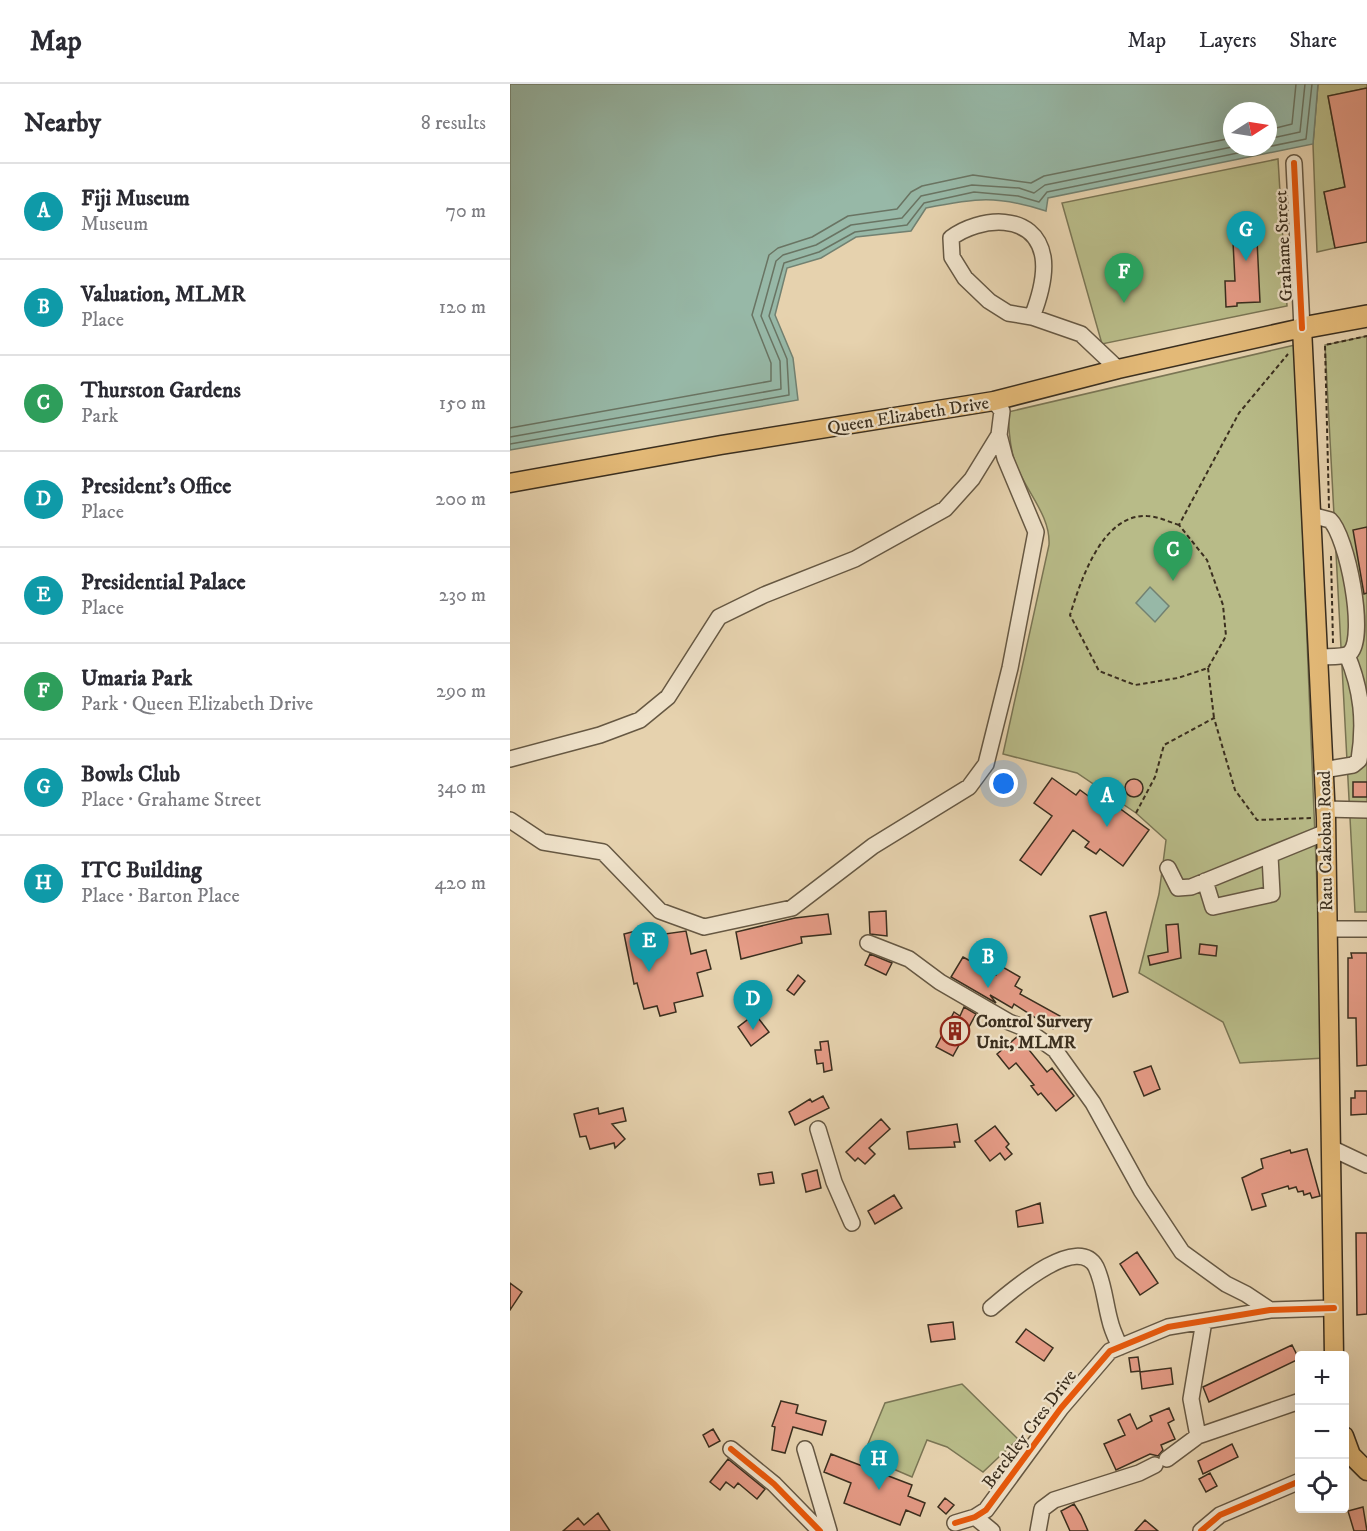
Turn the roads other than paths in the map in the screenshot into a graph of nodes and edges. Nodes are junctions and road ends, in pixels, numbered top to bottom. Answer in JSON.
{"nodes":[{"id":1,"x":1294,"y":163,"type":"dead end"},
{"id":2,"x":1367,"y":316,"type":"edge"},
{"id":3,"x":1032,"y":317,"type":"junction"},
{"id":4,"x":1302,"y":328,"type":"junction"},
{"id":5,"x":1118,"y":369,"type":"junction"},
{"id":6,"x":994,"y":401,"type":"junction"},
{"id":7,"x":999,"y":435,"type":"junction"},
{"id":8,"x":987,"y":457,"type":"junction"},
{"id":9,"x":1005,"y":458,"type":"junction"},
{"id":10,"x":510,"y":483,"type":"edge"},
{"id":11,"x":1311,"y":515,"type":"junction"},
{"id":12,"x":1347,"y":655,"type":"junction"},
{"id":13,"x":1318,"y":657,"type":"junction"},
{"id":14,"x":510,"y":759,"type":"edge"},
{"id":15,"x":1323,"y":770,"type":"junction"},
{"id":16,"x":1367,"y":810,"type":"edge"},
{"id":17,"x":510,"y":820,"type":"edge"},
{"id":18,"x":1326,"y":820,"type":"junction"},
{"id":19,"x":1270,"y":856,"type":"junction"},
{"id":20,"x":1168,"y":868,"type":"dead end"},
{"id":21,"x":1205,"y":881,"type":"junction"},
{"id":22,"x":1327,"y":929,"type":"junction"},
{"id":23,"x":1367,"y":929,"type":"edge"},
{"id":24,"x":868,"y":943,"type":"dead end"},
{"id":25,"x":818,"y":1129,"type":"dead end"},
{"id":26,"x":1331,"y":1148,"type":"junction"},
{"id":27,"x":1367,"y":1165,"type":"edge"},
{"id":28,"x":852,"y":1223,"type":"dead end"},
{"id":29,"x":991,"y":1308,"type":"dead end"},
{"id":30,"x":1334,"y":1308,"type":"junction"},
{"id":31,"x":1270,"y":1310,"type":"junction"},
{"id":32,"x":1204,"y":1321,"type":"junction"},
{"id":33,"x":1120,"y":1347,"type":"junction"},
{"id":34,"x":1334,"y":1351,"type":"edge"},
{"id":35,"x":1295,"y":1402,"type":"edge"},
{"id":36,"x":1198,"y":1436,"type":"junction"},
{"id":37,"x":731,"y":1449,"type":"dead end"},
{"id":38,"x":805,"y":1449,"type":"dead end"},
{"id":39,"x":1349,"y":1457,"type":"edge"},
{"id":40,"x":1367,"y":1471,"type":"edge"},
{"id":41,"x":1295,"y":1483,"type":"edge"},
{"id":42,"x":975,"y":1517,"type":"junction"},
{"id":43,"x":955,"y":1523,"type":"dead end"},
{"id":44,"x":820,"y":1531,"type":"edge"},
{"id":45,"x":829,"y":1531,"type":"edge"},
{"id":46,"x":992,"y":1531,"type":"edge"},
{"id":47,"x":1038,"y":1531,"type":"edge"},
{"id":48,"x":1201,"y":1531,"type":"edge"}],
"edges":[{"from":1,"to":4,"type":"street","name":"Grahame Street"},
{"from":2,"to":4,"type":"highway"},
{"from":3,"to":3,"type":"street"},
{"from":3,"to":5,"type":"street"},
{"from":4,"to":5,"type":"main road","name":"Queen Elizabeth Drive"},
{"from":4,"to":11,"type":"main road","name":"Ratu Cakobau Road"},
{"from":5,"to":6,"type":"main road","name":"Queen Elizabeth Drive"},
{"from":6,"to":7,"type":"street"},
{"from":6,"to":10,"type":"main road","name":"Queen Elizabeth Drive"},
{"from":7,"to":8,"type":"street"},
{"from":7,"to":9,"type":"street"},
{"from":8,"to":9,"type":"street"},
{"from":8,"to":14,"type":"street"},
{"from":9,"to":17,"type":"street"},
{"from":11,"to":12,"type":"street"},
{"from":11,"to":13,"type":"main road","name":"Ratu Cakobau Road"},
{"from":12,"to":13,"type":"street"},
{"from":12,"to":15,"type":"street"},
{"from":13,"to":15,"type":"main road","name":"Ratu Cakobau Road"},
{"from":15,"to":18,"type":"main road","name":"Ratu Cakobau Road"},
{"from":16,"to":18,"type":"street"},
{"from":18,"to":19,"type":"street"},
{"from":18,"to":22,"type":"main road","name":"Ratu Cakobau Road"},
{"from":19,"to":21,"type":"street"},
{"from":19,"to":21,"type":"street"},
{"from":20,"to":21,"type":"street"},
{"from":22,"to":23,"type":"street"},
{"from":22,"to":26,"type":"main road","name":"Ratu Cakobau Road"},
{"from":24,"to":31,"type":"street"},
{"from":25,"to":28,"type":"street"},
{"from":26,"to":27,"type":"street"},
{"from":26,"to":30,"type":"main road","name":"Ratu Cakobau Road"},
{"from":29,"to":33,"type":"street"},
{"from":30,"to":31,"type":"street","name":"Berckley Cres Drive"},
{"from":30,"to":34,"type":"main road","name":"Ratu Cakobau Road"},
{"from":31,"to":32,"type":"street","name":"Berckley Cres Drive"},
{"from":32,"to":33,"type":"street","name":"Berckley Cres Drive"},
{"from":32,"to":36,"type":"street"},
{"from":33,"to":42,"type":"street","name":"Berckley Cres Drive"},
{"from":35,"to":36,"type":"street"},
{"from":36,"to":47,"type":"street"},
{"from":37,"to":44,"type":"street"},
{"from":38,"to":45,"type":"street"},
{"from":39,"to":40,"type":"main road"},
{"from":41,"to":48,"type":"street"},
{"from":42,"to":43,"type":"street","name":"Berckley Cres Drive"},
{"from":42,"to":46,"type":"street"}]}
